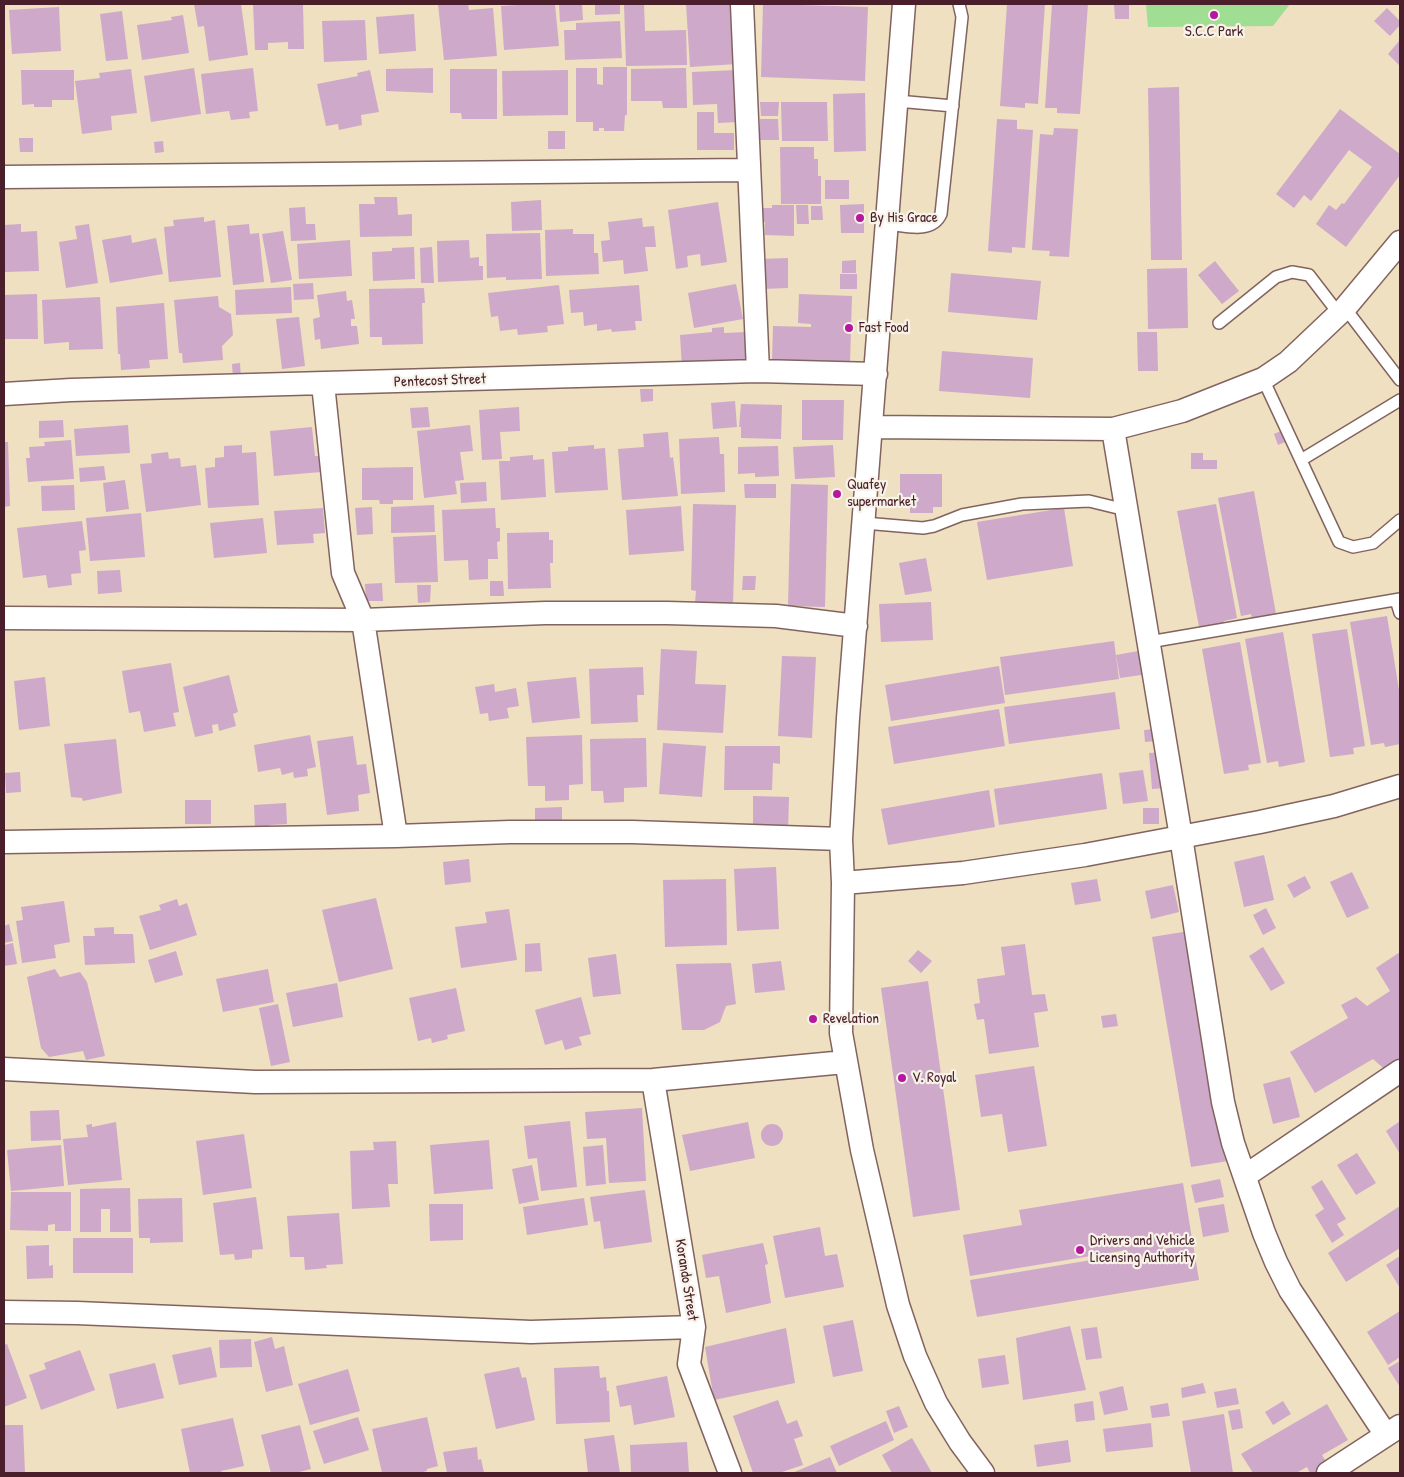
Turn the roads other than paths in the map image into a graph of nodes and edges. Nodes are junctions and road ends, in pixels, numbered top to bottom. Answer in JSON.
{"nodes":[{"id":1,"x":742,"y":4,"type":"edge"},
{"id":2,"x":904,"y":4,"type":"edge"},
{"id":3,"x":958,"y":4,"type":"edge"},
{"id":4,"x":897,"y":101,"type":"junction"},
{"id":5,"x":953,"y":106,"type":"junction"},
{"id":6,"x":748,"y":170,"type":"junction"},
{"id":7,"x":4,"y":177,"type":"edge"},
{"id":8,"x":887,"y":224,"type":"junction"},
{"id":9,"x":1400,"y":242,"type":"edge"},
{"id":10,"x":1342,"y":311,"type":"junction"},
{"id":11,"x":1219,"y":323,"type":"dead end"},
{"id":12,"x":758,"y":371,"type":"junction"},
{"id":13,"x":876,"y":374,"type":"junction"},
{"id":14,"x":1263,"y":379,"type":"junction"},
{"id":15,"x":1400,"y":380,"type":"edge"},
{"id":16,"x":323,"y":384,"type":"junction"},
{"id":17,"x":4,"y":394,"type":"edge"},
{"id":18,"x":1400,"y":400,"type":"edge"},
{"id":19,"x":872,"y":427,"type":"junction"},
{"id":20,"x":1113,"y":429,"type":"junction"},
{"id":21,"x":1301,"y":460,"type":"junction"},
{"id":22,"x":1126,"y":510,"type":"junction"},
{"id":23,"x":1400,"y":520,"type":"edge"},
{"id":24,"x":864,"y":523,"type":"junction"},
{"id":25,"x":1398,"y":599,"type":"edge"},
{"id":26,"x":1400,"y":613,"type":"edge"},
{"id":27,"x":4,"y":618,"type":"edge"},
{"id":28,"x":363,"y":620,"type":"junction"},
{"id":29,"x":856,"y":626,"type":"junction"},
{"id":30,"x":1149,"y":642,"type":"junction"},
{"id":31,"x":1400,"y":786,"type":"edge"},
{"id":32,"x":396,"y":836,"type":"junction"},
{"id":33,"x":1182,"y":837,"type":"junction"},
{"id":34,"x":841,"y":839,"type":"junction"},
{"id":35,"x":4,"y":842,"type":"edge"},
{"id":36,"x":843,"y":882,"type":"junction"},
{"id":37,"x":845,"y":1062,"type":"junction"},
{"id":38,"x":4,"y":1069,"type":"edge"},
{"id":39,"x":1400,"y":1072,"type":"edge"},
{"id":40,"x":653,"y":1080,"type":"junction"},
{"id":41,"x":1245,"y":1176,"type":"junction"},
{"id":42,"x":4,"y":1312,"type":"edge"},
{"id":43,"x":694,"y":1327,"type":"junction"},
{"id":44,"x":1393,"y":1431,"type":"edge"},
{"id":45,"x":730,"y":1473,"type":"edge"},
{"id":46,"x":983,"y":1473,"type":"edge"},
{"id":47,"x":1328,"y":1473,"type":"edge"}],
"edges":[{"from":1,"to":6,"type":"street"},
{"from":2,"to":4,"type":"street"},
{"from":3,"to":5,"type":"lane"},
{"from":4,"to":5,"type":"lane"},
{"from":4,"to":8,"type":"street"},
{"from":5,"to":8,"type":"lane"},
{"from":6,"to":7,"type":"street"},
{"from":6,"to":12,"type":"street"},
{"from":8,"to":13,"type":"street"},
{"from":9,"to":10,"type":"street"},
{"from":10,"to":11,"type":"lane"},
{"from":10,"to":14,"type":"street"},
{"from":10,"to":15,"type":"lane"},
{"from":12,"to":13,"type":"street","name":"Pentecost Street"},
{"from":12,"to":16,"type":"street","name":"Pentecost Street"},
{"from":13,"to":19,"type":"street"},
{"from":14,"to":20,"type":"street"},
{"from":14,"to":21,"type":"lane"},
{"from":16,"to":17,"type":"street","name":"Pentecost Street"},
{"from":16,"to":28,"type":"street"},
{"from":18,"to":21,"type":"lane"},
{"from":19,"to":20,"type":"street"},
{"from":19,"to":24,"type":"street"},
{"from":20,"to":22,"type":"street"},
{"from":21,"to":23,"type":"lane"},
{"from":22,"to":24,"type":"lane"},
{"from":22,"to":30,"type":"street"},
{"from":24,"to":29,"type":"street"},
{"from":25,"to":26,"type":"lane"},
{"from":25,"to":30,"type":"lane"},
{"from":27,"to":28,"type":"street"},
{"from":28,"to":29,"type":"street"},
{"from":28,"to":32,"type":"street"},
{"from":29,"to":34,"type":"street"},
{"from":30,"to":33,"type":"street"},
{"from":31,"to":33,"type":"street"},
{"from":32,"to":34,"type":"street"},
{"from":32,"to":35,"type":"street"},
{"from":33,"to":36,"type":"street"},
{"from":33,"to":41,"type":"street"},
{"from":34,"to":36,"type":"street"},
{"from":36,"to":37,"type":"street"},
{"from":37,"to":40,"type":"street"},
{"from":37,"to":46,"type":"street"},
{"from":38,"to":40,"type":"street"},
{"from":39,"to":41,"type":"street"},
{"from":40,"to":43,"type":"street","name":"Korando Street"},
{"from":41,"to":44,"type":"street"},
{"from":42,"to":43,"type":"street"},
{"from":43,"to":45,"type":"street","name":"Korando Street"},
{"from":44,"to":47,"type":"street"}]}
